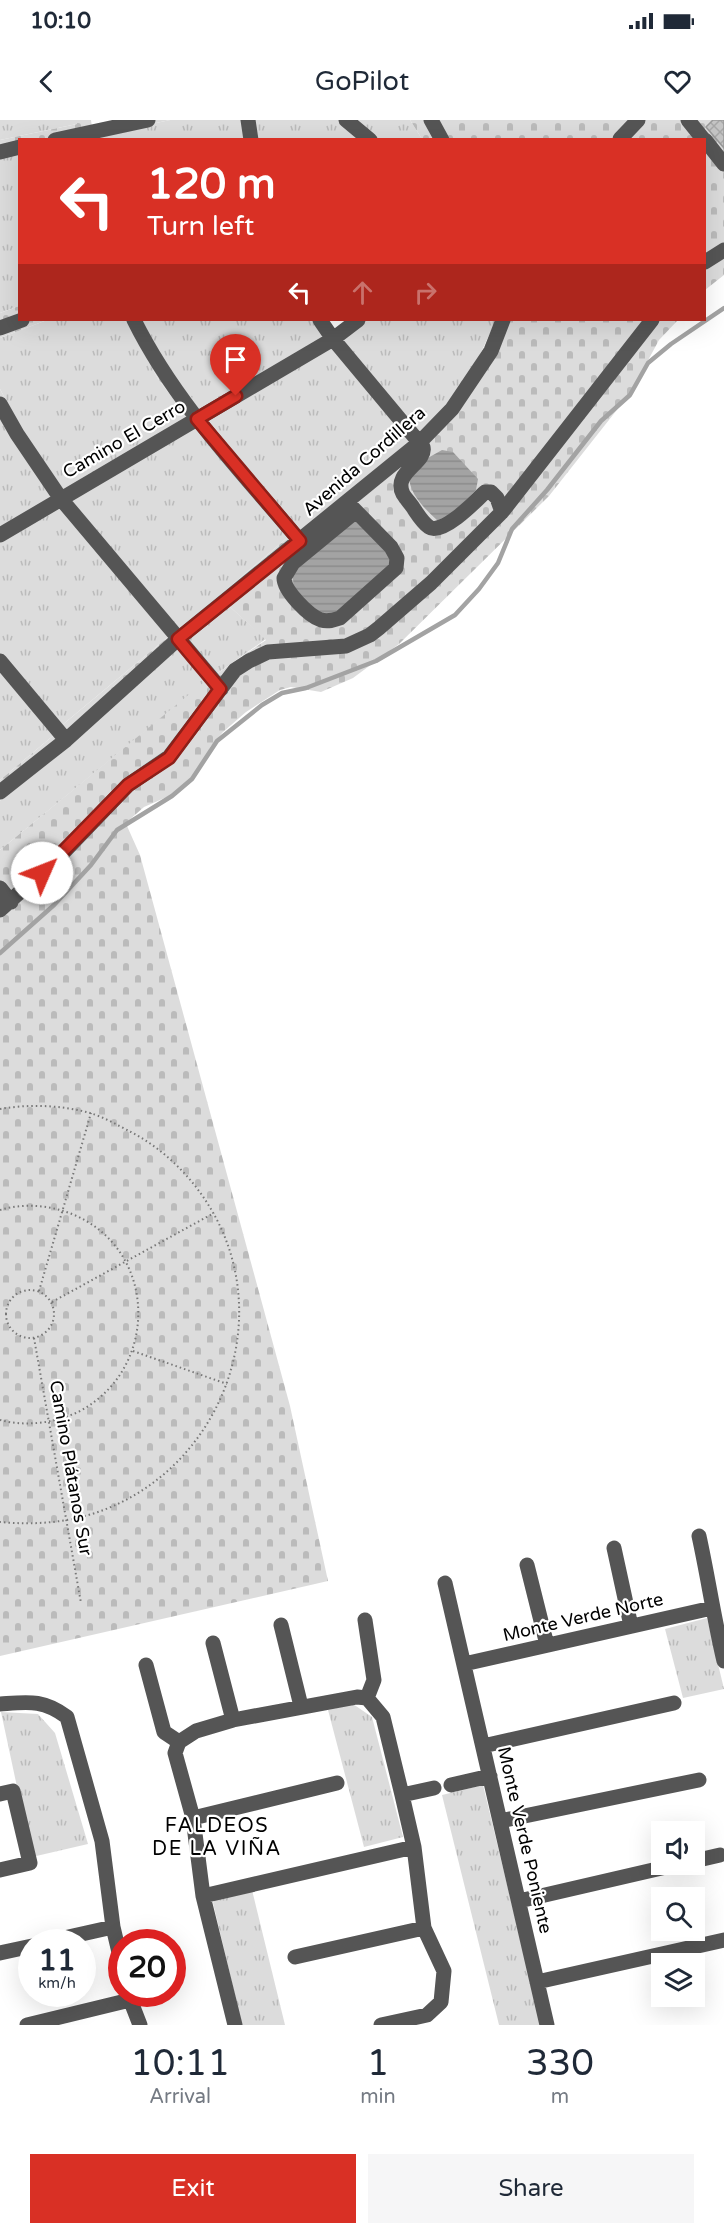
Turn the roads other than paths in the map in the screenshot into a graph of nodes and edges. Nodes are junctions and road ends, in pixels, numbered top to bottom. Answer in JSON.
{"nodes":[{"id":1,"x":148,"y":120,"type":"edge"},
{"id":2,"x":248,"y":120,"type":"edge"},
{"id":3,"x":346,"y":120,"type":"edge"},
{"id":4,"x":431,"y":120,"type":"edge"},
{"id":5,"x":638,"y":120,"type":"edge"},
{"id":6,"x":688,"y":120,"type":"edge"},
{"id":7,"x":83,"y":131,"type":"edge"},
{"id":8,"x":61,"y":138,"type":"edge"},
{"id":9,"x":251,"y":138,"type":"edge"},
{"id":10,"x":367,"y":138,"type":"edge"},
{"id":11,"x":441,"y":138,"type":"edge"},
{"id":12,"x":621,"y":138,"type":"edge"},
{"id":13,"x":703,"y":138,"type":"edge"},
{"id":14,"x":706,"y":141,"type":"edge"},
{"id":15,"x":18,"y":148,"type":"edge"},
{"id":16,"x":0,"y":152,"type":"edge"},
{"id":17,"x":724,"y":164,"type":"edge"},
{"id":18,"x":724,"y":250,"type":"edge"},
{"id":19,"x":706,"y":261,"type":"edge"},
{"id":20,"x":19,"y":321,"type":"edge"},
{"id":21,"x":135,"y":321,"type":"edge"},
{"id":22,"x":321,"y":321,"type":"edge"},
{"id":23,"x":357,"y":321,"type":"edge"},
{"id":24,"x":503,"y":321,"type":"edge"},
{"id":25,"x":651,"y":321,"type":"edge"},
{"id":26,"x":0,"y":328,"type":"edge"},
{"id":27,"x":333,"y":339,"type":"junction"},
{"id":28,"x":0,"y":404,"type":"edge"},
{"id":29,"x":197,"y":419,"type":"junction"},
{"id":30,"x":420,"y":442,"type":"junction"},
{"id":31,"x":61,"y":499,"type":"junction"},
{"id":32,"x":351,"y":507,"type":"junction"},
{"id":33,"x":502,"y":512,"type":"junction"},
{"id":34,"x":0,"y":535,"type":"edge"},
{"id":35,"x":300,"y":541,"type":"junction"},
{"id":36,"x":178,"y":639,"type":"junction"},
{"id":37,"x":0,"y":661,"type":"edge"},
{"id":38,"x":220,"y":689,"type":"junction"},
{"id":39,"x":66,"y":740,"type":"junction"},
{"id":40,"x":0,"y":792,"type":"edge"},
{"id":41,"x":0,"y":888,"type":"edge"},
{"id":42,"x":6,"y":906,"type":"edge"},
{"id":43,"x":699,"y":1536,"type":"dead end"},
{"id":44,"x":614,"y":1548,"type":"dead end"},
{"id":45,"x":527,"y":1565,"type":"dead end"},
{"id":46,"x":445,"y":1583,"type":"dead end"},
{"id":47,"x":711,"y":1608,"type":"junction"},
{"id":48,"x":365,"y":1620,"type":"dead end"},
{"id":49,"x":281,"y":1625,"type":"dead end"},
{"id":50,"x":631,"y":1626,"type":"junction"},
{"id":51,"x":213,"y":1643,"type":"dead end"},
{"id":52,"x":547,"y":1645,"type":"junction"},
{"id":53,"x":724,"y":1661,"type":"edge"},
{"id":54,"x":464,"y":1664,"type":"junction"},
{"id":55,"x":146,"y":1665,"type":"dead end"},
{"id":56,"x":367,"y":1698,"type":"junction"},
{"id":57,"x":674,"y":1703,"type":"dead end"},
{"id":58,"x":0,"y":1704,"type":"edge"},
{"id":59,"x":301,"y":1706,"type":"junction"},
{"id":60,"x":233,"y":1720,"type":"junction"},
{"id":61,"x":179,"y":1742,"type":"junction"},
{"id":62,"x":483,"y":1746,"type":"junction"},
{"id":63,"x":490,"y":1776,"type":"junction"},
{"id":64,"x":699,"y":1780,"type":"dead end"},
{"id":65,"x":337,"y":1783,"type":"dead end"},
{"id":66,"x":451,"y":1785,"type":"dead end"},
{"id":67,"x":434,"y":1788,"type":"dead end"},
{"id":68,"x":6,"y":1792,"type":"edge"},
{"id":69,"x":402,"y":1795,"type":"junction"},
{"id":70,"x":194,"y":1818,"type":"junction"},
{"id":71,"x":500,"y":1821,"type":"junction"},
{"id":72,"x":414,"y":1847,"type":"junction"},
{"id":73,"x":720,"y":1855,"type":"dead end"},
{"id":74,"x":705,"y":1858,"type":"edge"},
{"id":75,"x":0,"y":1870,"type":"edge"},
{"id":76,"x":651,"y":1871,"type":"edge"},
{"id":77,"x":203,"y":1896,"type":"junction"},
{"id":78,"x":519,"y":1901,"type":"junction"},
{"id":79,"x":112,"y":1926,"type":"junction"},
{"id":80,"x":424,"y":1928,"type":"junction"},
{"id":81,"x":113,"y":1929,"type":"edge"},
{"id":82,"x":96,"y":1930,"type":"edge"},
{"id":83,"x":724,"y":1940,"type":"edge"},
{"id":84,"x":18,"y":1949,"type":"edge"},
{"id":85,"x":0,"y":1953,"type":"edge"},
{"id":86,"x":295,"y":1958,"type":"dead end"},
{"id":87,"x":537,"y":1982,"type":"junction"},
{"id":88,"x":108,"y":2003,"type":"edge"},
{"id":89,"x":133,"y":2007,"type":"edge"},
{"id":90,"x":27,"y":2025,"type":"edge"},
{"id":91,"x":140,"y":2025,"type":"edge"},
{"id":92,"x":234,"y":2025,"type":"edge"},
{"id":93,"x":381,"y":2025,"type":"edge"},
{"id":94,"x":547,"y":2025,"type":"edge"}],
"edges":[{"from":1,"to":7,"type":"street"},
{"from":2,"to":9,"type":"street"},
{"from":3,"to":10,"type":"street"},
{"from":4,"to":11,"type":"street"},
{"from":5,"to":12,"type":"street"},
{"from":6,"to":13,"type":"street"},
{"from":7,"to":8,"type":"street"},
{"from":14,"to":17,"type":"street"},
{"from":15,"to":16,"type":"street"},
{"from":18,"to":19,"type":"street"},
{"from":20,"to":26,"type":"street"},
{"from":21,"to":29,"type":"street"},
{"from":22,"to":27,"type":"street"},
{"from":23,"to":27,"type":"street","name":"Camino El Cerro"},
{"from":24,"to":30,"type":"street","name":"Avenida Cordillera"},
{"from":25,"to":33,"type":"street"},
{"from":27,"to":29,"type":"street","name":"Camino El Cerro"},
{"from":27,"to":30,"type":"street"},
{"from":28,"to":31,"type":"street"},
{"from":29,"to":31,"type":"street","name":"Camino El Cerro"},
{"from":29,"to":35,"type":"street"},
{"from":30,"to":32,"type":"street","name":"Avenida Cordillera"},
{"from":30,"to":33,"type":"street"},
{"from":31,"to":34,"type":"street","name":"Camino El Cerro"},
{"from":31,"to":36,"type":"street"},
{"from":32,"to":32,"type":"street"},
{"from":32,"to":35,"type":"street","name":"Avenida Cordillera"},
{"from":33,"to":38,"type":"street"},
{"from":35,"to":36,"type":"street","name":"Avenida Cordillera"},
{"from":36,"to":38,"type":"street"},
{"from":36,"to":39,"type":"street","name":"Avenida Cordillera"},
{"from":37,"to":39,"type":"street"},
{"from":38,"to":42,"type":"street"},
{"from":39,"to":40,"type":"street","name":"Avenida Cordillera"},
{"from":41,"to":42,"type":"street"},
{"from":43,"to":47,"type":"street"},
{"from":44,"to":50,"type":"street"},
{"from":45,"to":52,"type":"street"},
{"from":46,"to":54,"type":"street","name":"Monte Verde Poniente"},
{"from":47,"to":50,"type":"street","name":"Monte Verde Norte"},
{"from":47,"to":53,"type":"street"},
{"from":48,"to":56,"type":"street"},
{"from":49,"to":59,"type":"street"},
{"from":50,"to":52,"type":"street","name":"Monte Verde Norte"},
{"from":51,"to":60,"type":"street"},
{"from":52,"to":54,"type":"street","name":"Monte Verde Norte"},
{"from":54,"to":62,"type":"street","name":"Monte Verde Poniente"},
{"from":55,"to":61,"type":"street"},
{"from":56,"to":59,"type":"street"},
{"from":56,"to":69,"type":"street"},
{"from":57,"to":62,"type":"street"},
{"from":58,"to":79,"type":"street"},
{"from":59,"to":60,"type":"street"},
{"from":60,"to":61,"type":"street"},
{"from":61,"to":70,"type":"street"},
{"from":62,"to":63,"type":"street","name":"Monte Verde Poniente"},
{"from":63,"to":66,"type":"street"},
{"from":63,"to":71,"type":"street","name":"Monte Verde Poniente"},
{"from":64,"to":71,"type":"street"},
{"from":65,"to":70,"type":"street"},
{"from":67,"to":69,"type":"street"},
{"from":68,"to":75,"type":"street"},
{"from":69,"to":72,"type":"street"},
{"from":70,"to":77,"type":"street"},
{"from":71,"to":78,"type":"street","name":"Monte Verde Poniente"},
{"from":72,"to":77,"type":"street"},
{"from":72,"to":80,"type":"street"},
{"from":73,"to":74,"type":"street"},
{"from":76,"to":78,"type":"street"},
{"from":77,"to":92,"type":"street"},
{"from":78,"to":87,"type":"street","name":"Monte Verde Poniente"},
{"from":79,"to":81,"type":"street"},
{"from":79,"to":82,"type":"street"},
{"from":80,"to":86,"type":"street"},
{"from":80,"to":93,"type":"street"},
{"from":83,"to":87,"type":"street"},
{"from":84,"to":85,"type":"street"},
{"from":87,"to":94,"type":"street","name":"Monte Verde Poniente"},
{"from":88,"to":90,"type":"street"},
{"from":89,"to":91,"type":"street"}]}
